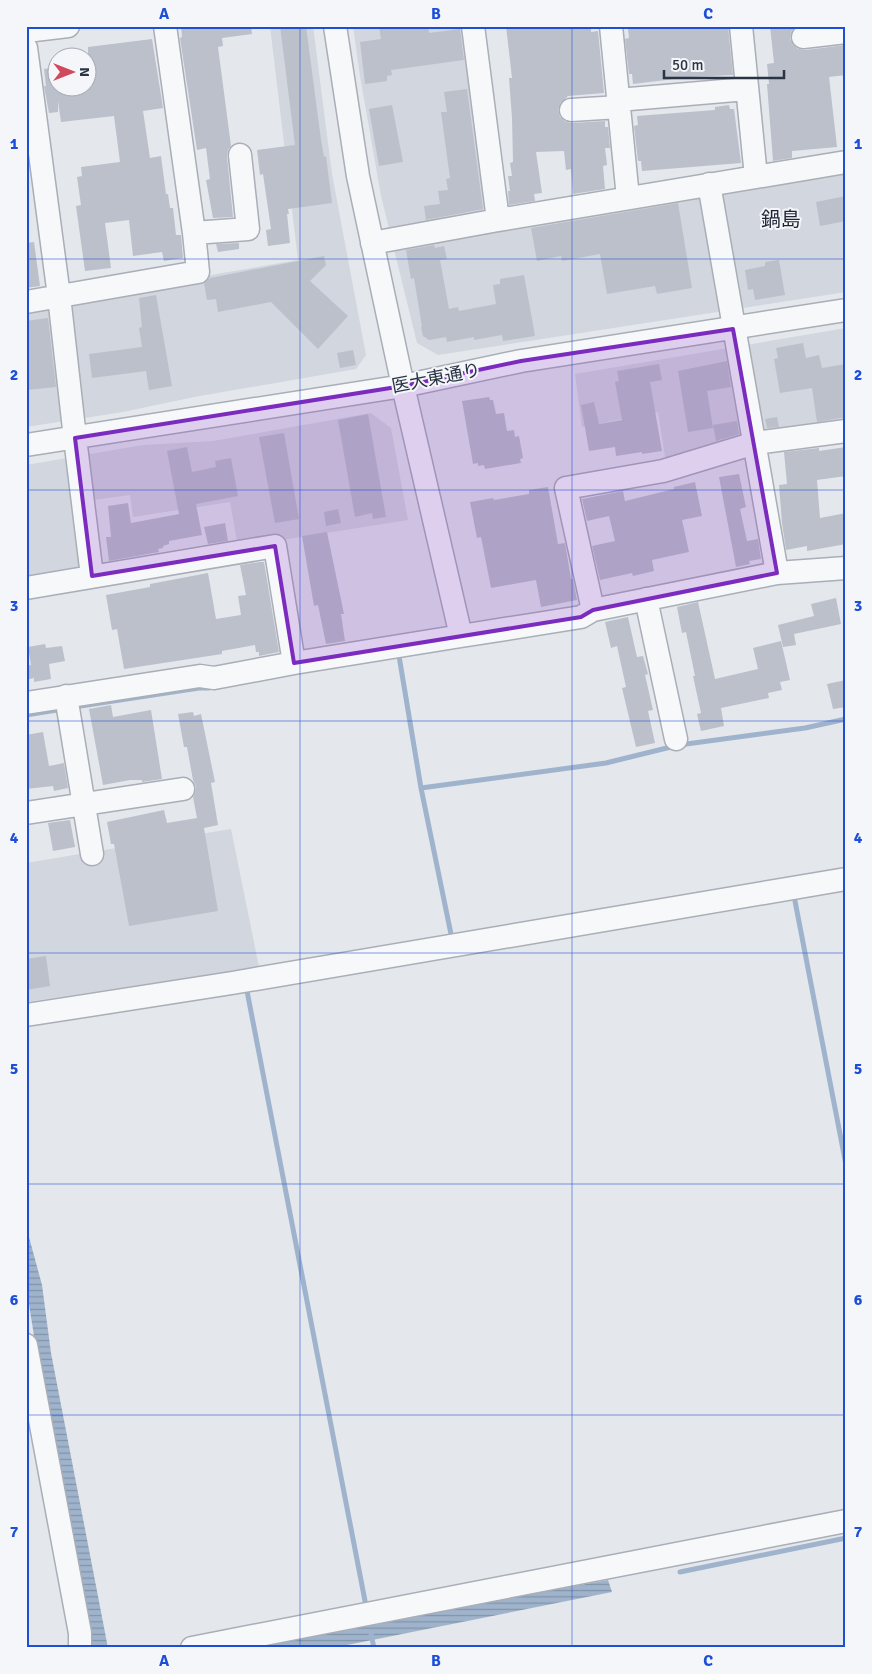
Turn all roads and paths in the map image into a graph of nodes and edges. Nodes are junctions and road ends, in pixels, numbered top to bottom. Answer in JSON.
{"nodes":[{"id":1,"x":68,"y":26,"type":"edge"},
{"id":2,"x":165,"y":26,"type":"edge"},
{"id":3,"x":335,"y":26,"type":"edge"},
{"id":4,"x":473,"y":26,"type":"edge"},
{"id":5,"x":611,"y":26,"type":"edge"},
{"id":6,"x":741,"y":26,"type":"edge"},
{"id":7,"x":26,"y":31,"type":"edge"},
{"id":8,"x":846,"y":32,"type":"edge"},
{"id":9,"x":803,"y":37,"type":"dead end"},
{"id":10,"x":26,"y":48,"type":"edge"},
{"id":11,"x":747,"y":89,"type":"junction"},
{"id":12,"x":619,"y":104,"type":"junction"},
{"id":13,"x":571,"y":110,"type":"dead end"},
{"id":14,"x":240,"y":155,"type":"dead end"},
{"id":15,"x":846,"y":162,"type":"edge"},
{"id":16,"x":756,"y":176,"type":"junction"},
{"id":17,"x":709,"y":184,"type":"junction"},
{"id":18,"x":628,"y":198,"type":"junction"},
{"id":19,"x":498,"y":220,"type":"junction"},
{"id":20,"x":194,"y":233,"type":"junction"},
{"id":21,"x":372,"y":243,"type":"junction"},
{"id":22,"x":59,"y":296,"type":"junction"},
{"id":23,"x":26,"y":302,"type":"edge"},
{"id":24,"x":846,"y":310,"type":"edge"},
{"id":25,"x":733,"y":329,"type":"junction"},
{"id":26,"x":403,"y":386,"type":"junction"},
{"id":27,"x":846,"y":431,"type":"edge"},
{"id":28,"x":74,"y":438,"type":"junction"},
{"id":29,"x":755,"y":443,"type":"junction"},
{"id":30,"x":26,"y":445,"type":"edge"},
{"id":31,"x":846,"y":568,"type":"edge"},
{"id":32,"x":777,"y":573,"type":"junction"},
{"id":33,"x":92,"y":576,"type":"junction"},
{"id":34,"x":26,"y":588,"type":"edge"},
{"id":35,"x":647,"y":605,"type":"junction"},
{"id":36,"x":593,"y":610,"type":"junction"},
{"id":37,"x":461,"y":636,"type":"junction"},
{"id":38,"x":294,"y":663,"type":"junction"},
{"id":39,"x":26,"y":702,"type":"edge"},
{"id":40,"x":67,"y":703,"type":"junction"},
{"id":41,"x":676,"y":739,"type":"dead end"},
{"id":42,"x":183,"y":789,"type":"dead end"},
{"id":43,"x":84,"y":804,"type":"junction"},
{"id":44,"x":26,"y":813,"type":"edge"},
{"id":45,"x":92,"y":854,"type":"dead end"},
{"id":46,"x":846,"y":879,"type":"edge"},
{"id":47,"x":26,"y":1015,"type":"edge"},
{"id":48,"x":26,"y":1344,"type":"edge"},
{"id":49,"x":846,"y":1521,"type":"edge"},
{"id":50,"x":80,"y":1648,"type":"edge"},
{"id":51,"x":192,"y":1648,"type":"edge"}],
"edges":[{"from":1,"to":7,"type":"street"},
{"from":2,"to":20,"type":"street"},
{"from":3,"to":21,"type":"street"},
{"from":4,"to":19,"type":"street"},
{"from":5,"to":12,"type":"street"},
{"from":6,"to":11,"type":"street"},
{"from":8,"to":9,"type":"street"},
{"from":10,"to":22,"type":"street"},
{"from":11,"to":12,"type":"street"},
{"from":11,"to":16,"type":"street"},
{"from":12,"to":13,"type":"street"},
{"from":12,"to":18,"type":"street"},
{"from":14,"to":20,"type":"street"},
{"from":15,"to":16,"type":"street"},
{"from":16,"to":17,"type":"street"},
{"from":17,"to":18,"type":"street"},
{"from":17,"to":25,"type":"street"},
{"from":18,"to":19,"type":"street"},
{"from":19,"to":21,"type":"street"},
{"from":20,"to":22,"type":"street"},
{"from":21,"to":26,"type":"street"},
{"from":22,"to":23,"type":"street"},
{"from":22,"to":28,"type":"street"},
{"from":24,"to":25,"type":"street","name":"医大東通り"},
{"from":25,"to":26,"type":"street","name":"医大東通り"},
{"from":25,"to":29,"type":"street"},
{"from":26,"to":28,"type":"street","name":"医大東通り"},
{"from":26,"to":37,"type":"street"},
{"from":27,"to":29,"type":"street"},
{"from":28,"to":30,"type":"street","name":"医大東通り"},
{"from":28,"to":33,"type":"street"},
{"from":29,"to":32,"type":"street"},
{"from":29,"to":36,"type":"street"},
{"from":31,"to":32,"type":"street"},
{"from":32,"to":35,"type":"street"},
{"from":33,"to":34,"type":"street"},
{"from":33,"to":38,"type":"street"},
{"from":35,"to":36,"type":"street"},
{"from":35,"to":41,"type":"street"},
{"from":36,"to":37,"type":"street"},
{"from":37,"to":38,"type":"street"},
{"from":38,"to":40,"type":"street"},
{"from":39,"to":40,"type":"street"},
{"from":40,"to":43,"type":"street"},
{"from":42,"to":43,"type":"street"},
{"from":43,"to":44,"type":"street"},
{"from":43,"to":45,"type":"street"},
{"from":46,"to":47,"type":"street"},
{"from":48,"to":50,"type":"street"},
{"from":49,"to":51,"type":"street"}]}
